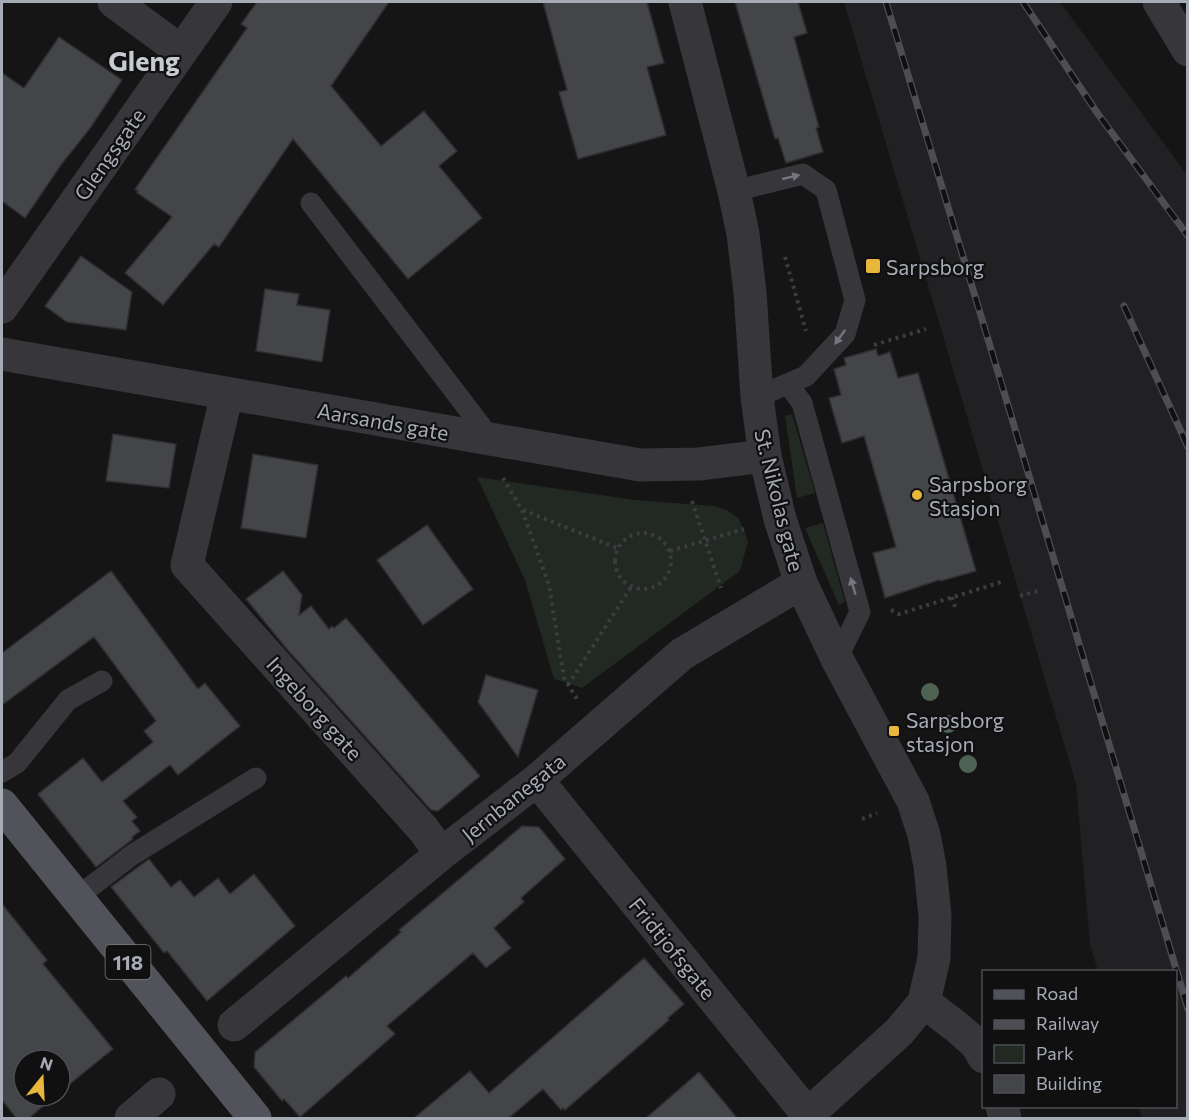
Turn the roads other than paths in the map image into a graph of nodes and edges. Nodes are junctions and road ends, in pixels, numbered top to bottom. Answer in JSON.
{"nodes":[{"id":1,"x":114,"y":2,"type":"edge"},
{"id":2,"x":216,"y":2,"type":"edge"},
{"id":3,"x":685,"y":2,"type":"edge"},
{"id":4,"x":1159,"y":2,"type":"edge"},
{"id":5,"x":1188,"y":50,"type":"edge"},
{"id":6,"x":181,"y":51,"type":"junction"},
{"id":7,"x":734,"y":191,"type":"junction"},
{"id":8,"x":311,"y":203,"type":"dead end"},
{"id":9,"x":2,"y":307,"type":"edge"},
{"id":10,"x":2,"y":354,"type":"edge"},
{"id":11,"x":788,"y":384,"type":"junction"},
{"id":12,"x":227,"y":393,"type":"junction"},
{"id":13,"x":757,"y":398,"type":"junction"},
{"id":14,"x":491,"y":440,"type":"junction"},
{"id":15,"x":765,"y":456,"type":"junction"},
{"id":16,"x":801,"y":582,"type":"junction"},
{"id":17,"x":837,"y":659,"type":"junction"},
{"id":18,"x":102,"y":681,"type":"dead end"},
{"id":19,"x":2,"y":772,"type":"edge"},
{"id":20,"x":256,"y":778,"type":"dead end"},
{"id":21,"x":537,"y":780,"type":"junction"},
{"id":22,"x":2,"y":805,"type":"edge"},
{"id":23,"x":441,"y":854,"type":"junction"},
{"id":24,"x":76,"y":898,"type":"junction"},
{"id":25,"x":924,"y":1002,"type":"junction"},
{"id":26,"x":234,"y":1025,"type":"dead end"},
{"id":27,"x":982,"y":1054,"type":"edge"},
{"id":28,"x":159,"y":1095,"type":"dead end"},
{"id":29,"x":806,"y":1117,"type":"edge"},
{"id":30,"x":131,"y":1119,"type":"edge"},
{"id":31,"x":255,"y":1119,"type":"edge"}],
"edges":[{"from":1,"to":6,"type":"street"},
{"from":2,"to":6,"type":"street","name":"Glengsgate"},
{"from":3,"to":7,"type":"street","name":"St. Nikolas gate"},
{"from":4,"to":5,"type":"street"},
{"from":6,"to":9,"type":"street","name":"Glengsgate"},
{"from":7,"to":11,"type":"lane","one_way":true},
{"from":7,"to":13,"type":"street","name":"St. Nikolas gate"},
{"from":8,"to":14,"type":"lane"},
{"from":10,"to":12,"type":"street","name":"Aarsands gate"},
{"from":11,"to":13,"type":"lane"},
{"from":17,"to":11,"type":"lane","one_way":true},
{"from":12,"to":14,"type":"street","name":"Aarsands gate"},
{"from":12,"to":23,"type":"street","name":"Ingeborg gate"},
{"from":13,"to":15,"type":"street","name":"St. Nikolas gate"},
{"from":14,"to":15,"type":"street","name":"Aarsands gate"},
{"from":15,"to":16,"type":"street","name":"St. Nikolas gate"},
{"from":16,"to":17,"type":"street","name":"St. Nikolas gate"},
{"from":16,"to":21,"type":"street","name":"Jernbanegata"},
{"from":17,"to":25,"type":"street","name":"St. Nikolas gate"},
{"from":18,"to":19,"type":"lane"},
{"from":20,"to":24,"type":"lane"},
{"from":21,"to":23,"type":"street","name":"Jernbanegata"},
{"from":21,"to":29,"type":"street","name":"Fridtjofsgate"},
{"from":22,"to":24,"type":"main road","number":"118"},
{"from":23,"to":26,"type":"street","name":"Jernbanegata"},
{"from":24,"to":31,"type":"main road","number":"118"},
{"from":25,"to":27,"type":"street"},
{"from":25,"to":29,"type":"street"},
{"from":28,"to":30,"type":"street"}]}
